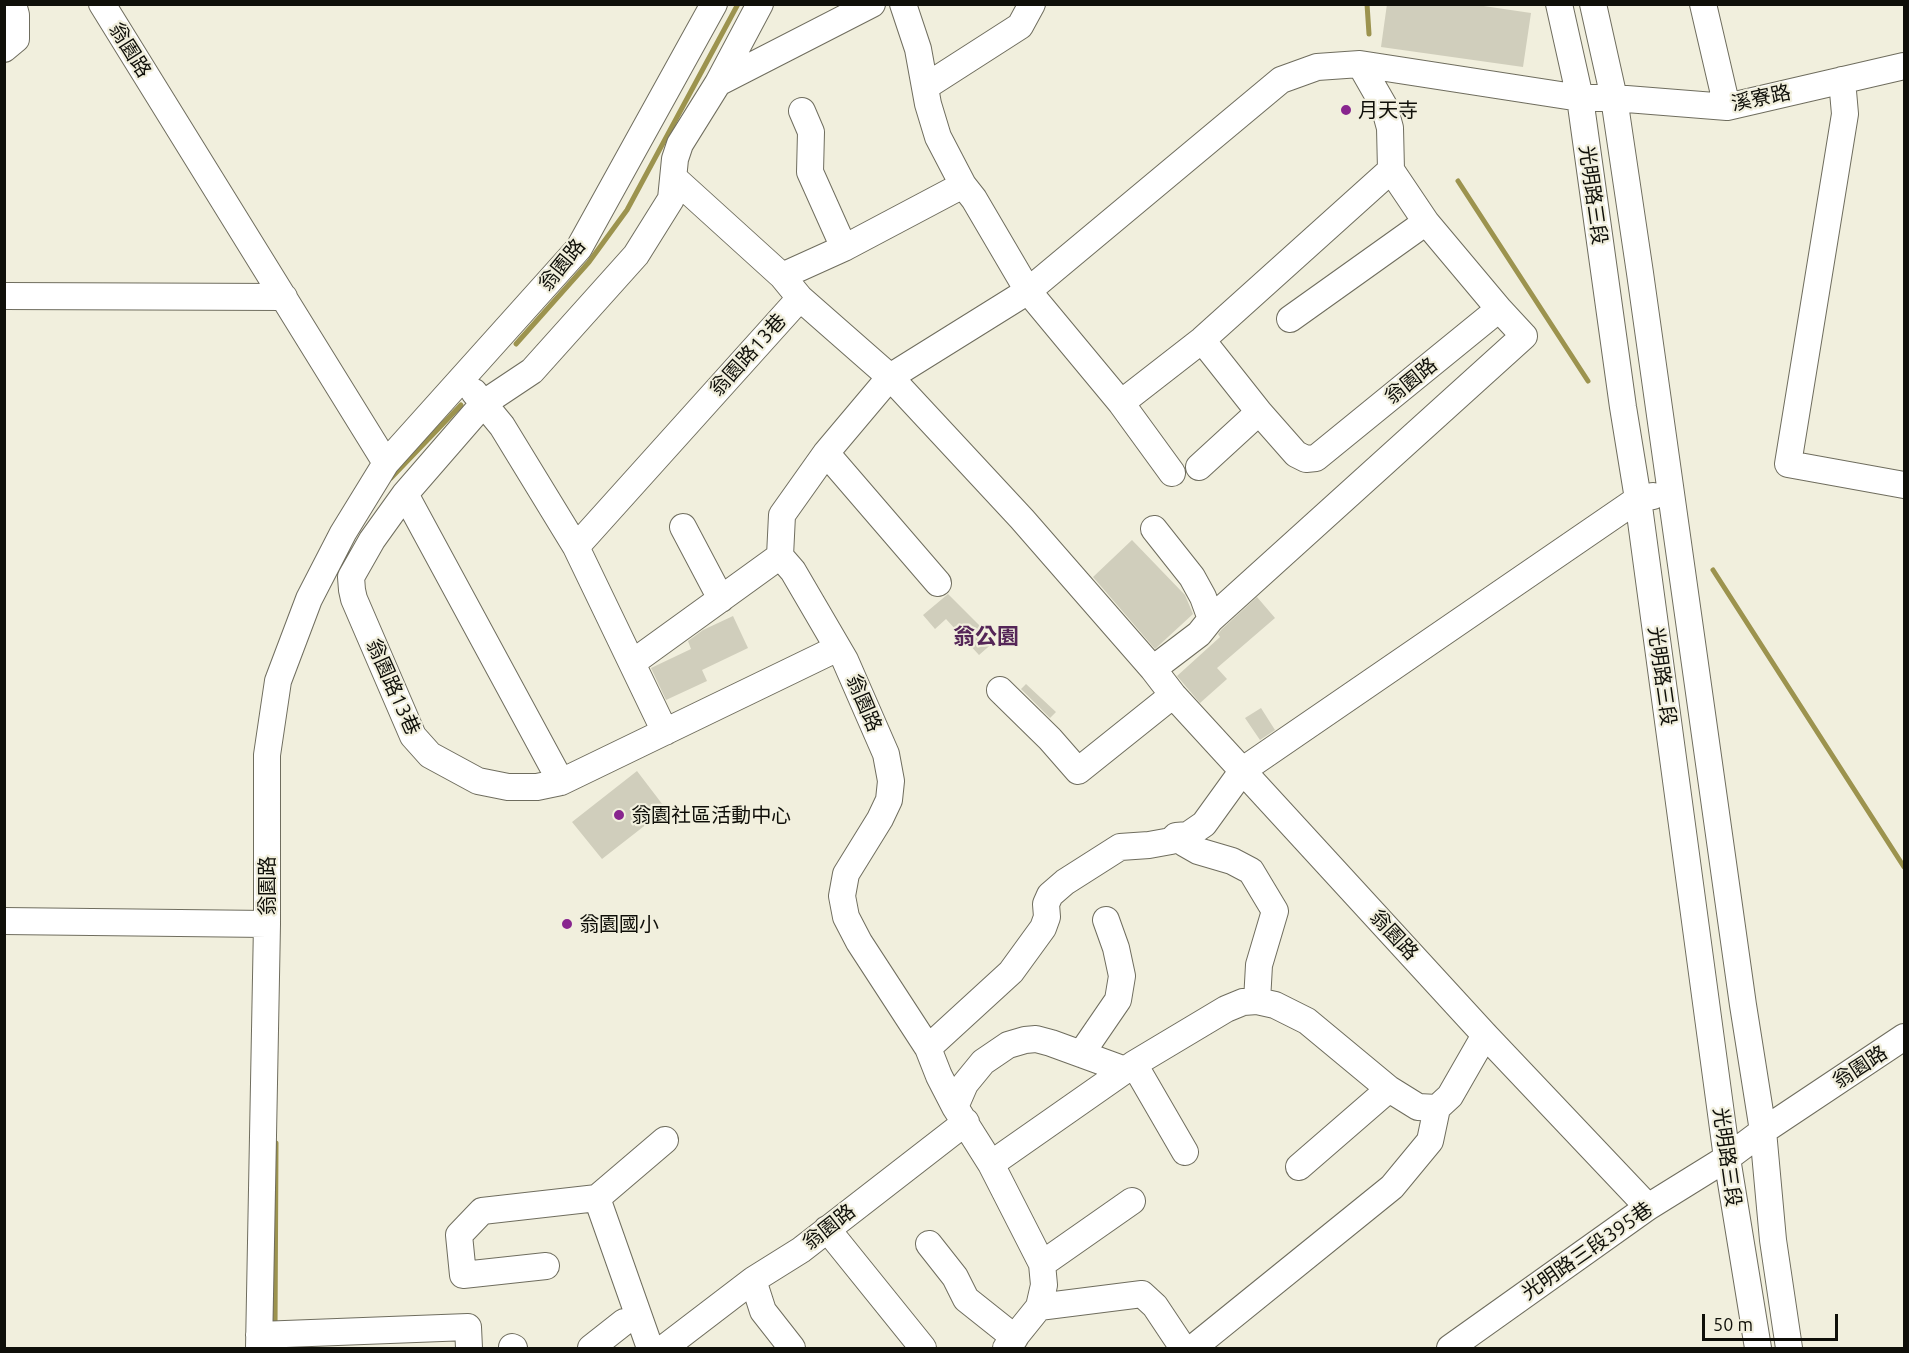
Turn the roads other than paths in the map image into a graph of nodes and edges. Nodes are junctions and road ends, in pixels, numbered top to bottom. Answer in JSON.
{"nodes":[{"id":1,"x":13,"y":4,"type":"edge"},
{"id":2,"x":102,"y":4,"type":"edge"},
{"id":3,"x":714,"y":4,"type":"edge"},
{"id":4,"x":760,"y":4,"type":"edge"},
{"id":5,"x":872,"y":4,"type":"edge"},
{"id":6,"x":903,"y":4,"type":"edge"},
{"id":7,"x":1032,"y":4,"type":"edge"},
{"id":8,"x":1559,"y":4,"type":"edge"},
{"id":9,"x":1593,"y":4,"type":"edge"},
{"id":10,"x":1703,"y":4,"type":"edge"},
{"id":11,"x":4,"y":49,"type":"edge"},
{"id":12,"x":1360,"y":64,"type":"junction"},
{"id":13,"x":1905,"y":66,"type":"edge"},
{"id":14,"x":1842,"y":80,"type":"junction"},
{"id":15,"x":718,"y":83,"type":"junction"},
{"id":16,"x":925,"y":87,"type":"junction"},
{"id":17,"x":1580,"y":98,"type":"junction"},
{"id":18,"x":1614,"y":98,"type":"junction"},
{"id":19,"x":1727,"y":107,"type":"junction"},
{"id":20,"x":802,"y":111,"type":"dead end"},
{"id":21,"x":1391,"y":170,"type":"junction"},
{"id":22,"x":674,"y":178,"type":"junction"},
{"id":23,"x":963,"y":185,"type":"junction"},
{"id":24,"x":1426,"y":222,"type":"junction"},
{"id":25,"x":844,"y":248,"type":"junction"},
{"id":26,"x":782,"y":276,"type":"junction"},
{"id":27,"x":1028,"y":291,"type":"junction"},
{"id":28,"x":4,"y":296,"type":"edge"},
{"id":29,"x":284,"y":297,"type":"junction"},
{"id":30,"x":800,"y":298,"type":"junction"},
{"id":31,"x":1499,"y":309,"type":"junction"},
{"id":32,"x":1290,"y":319,"type":"dead end"},
{"id":33,"x":1202,"y":340,"type":"junction"},
{"id":34,"x":463,"y":377,"type":"junction"},
{"id":35,"x":890,"y":377,"type":"junction"},
{"id":36,"x":1121,"y":403,"type":"junction"},
{"id":37,"x":484,"y":404,"type":"junction"},
{"id":38,"x":1259,"y":412,"type":"junction"},
{"id":39,"x":826,"y":453,"type":"junction"},
{"id":40,"x":386,"y":463,"type":"junction"},
{"id":41,"x":1200,"y":466,"type":"dead end"},
{"id":42,"x":1172,"y":473,"type":"dead end"},
{"id":43,"x":1905,"y":485,"type":"edge"},
{"id":44,"x":1671,"y":493,"type":"junction"},
{"id":45,"x":405,"y":494,"type":"junction"},
{"id":46,"x":1638,"y":499,"type":"junction"},
{"id":47,"x":683,"y":527,"type":"dead end"},
{"id":48,"x":1154,"y":529,"type":"dead end"},
{"id":49,"x":576,"y":546,"type":"junction"},
{"id":50,"x":780,"y":556,"type":"junction"},
{"id":51,"x":938,"y":583,"type":"dead end"},
{"id":52,"x":721,"y":599,"type":"junction"},
{"id":53,"x":1211,"y":619,"type":"junction"},
{"id":54,"x":838,"y":648,"type":"junction"},
{"id":55,"x":632,"y":663,"type":"junction"},
{"id":56,"x":1153,"y":669,"type":"junction"},
{"id":57,"x":1000,"y":690,"type":"dead end"},
{"id":58,"x":1173,"y":695,"type":"junction"},
{"id":59,"x":666,"y":732,"type":"junction"},
{"id":60,"x":1243,"y":770,"type":"junction"},
{"id":61,"x":561,"y":782,"type":"junction"},
{"id":62,"x":1176,"y":836,"type":"junction"},
{"id":63,"x":1106,"y":920,"type":"dead end"},
{"id":64,"x":4,"y":921,"type":"edge"},
{"id":65,"x":267,"y":924,"type":"junction"},
{"id":66,"x":1257,"y":1001,"type":"junction"},
{"id":67,"x":1485,"y":1035,"type":"junction"},
{"id":68,"x":1905,"y":1037,"type":"edge"},
{"id":69,"x":928,"y":1048,"type":"junction"},
{"id":70,"x":1081,"y":1054,"type":"junction"},
{"id":71,"x":1130,"y":1067,"type":"junction"},
{"id":72,"x":1389,"y":1089,"type":"junction"},
{"id":73,"x":1437,"y":1108,"type":"junction"},
{"id":74,"x":960,"y":1115,"type":"junction"},
{"id":75,"x":1763,"y":1131,"type":"junction"},
{"id":76,"x":665,"y":1140,"type":"dead end"},
{"id":77,"x":1185,"y":1152,"type":"dead end"},
{"id":78,"x":1726,"y":1158,"type":"junction"},
{"id":79,"x":991,"y":1164,"type":"junction"},
{"id":80,"x":1299,"y":1167,"type":"dead end"},
{"id":81,"x":597,"y":1198,"type":"junction"},
{"id":82,"x":1132,"y":1200,"type":"dead end"},
{"id":83,"x":1647,"y":1207,"type":"junction"},
{"id":84,"x":827,"y":1229,"type":"junction"},
{"id":85,"x":930,"y":1244,"type":"dead end"},
{"id":86,"x":1042,"y":1264,"type":"junction"},
{"id":87,"x":546,"y":1266,"type":"dead end"},
{"id":88,"x":753,"y":1280,"type":"junction"},
{"id":89,"x":1039,"y":1306,"type":"junction"},
{"id":90,"x":624,"y":1322,"type":"dead end"},
{"id":91,"x":294,"y":1341,"type":"edge"},
{"id":92,"x":259,"y":1342,"type":"edge"},
{"id":93,"x":1011,"y":1343,"type":"edge"},
{"id":94,"x":469,"y":1348,"type":"edge"},
{"id":95,"x":591,"y":1348,"type":"edge"},
{"id":96,"x":650,"y":1348,"type":"edge"},
{"id":97,"x":664,"y":1348,"type":"edge"},
{"id":98,"x":792,"y":1348,"type":"edge"},
{"id":99,"x":923,"y":1348,"type":"edge"},
{"id":100,"x":1183,"y":1348,"type":"edge"},
{"id":101,"x":1193,"y":1348,"type":"edge"},
{"id":102,"x":1450,"y":1348,"type":"edge"},
{"id":103,"x":1758,"y":1348,"type":"edge"},
{"id":104,"x":1789,"y":1348,"type":"edge"}],
"edges":[{"from":1,"to":11,"type":"street"},
{"from":2,"to":29,"type":"street","name":"翁園路"},
{"from":3,"to":34,"type":"street","name":"翁園路"},
{"from":4,"to":15,"type":"street","name":"翁園路13巷"},
{"from":5,"to":15,"type":"street"},
{"from":6,"to":16,"type":"street"},
{"from":7,"to":16,"type":"street"},
{"from":8,"to":17,"type":"street","name":"光明路三段"},
{"from":9,"to":18,"type":"street","name":"光明路三段"},
{"from":10,"to":19,"type":"street"},
{"from":12,"to":17,"type":"street"},
{"from":12,"to":21,"type":"street"},
{"from":12,"to":27,"type":"street"},
{"from":13,"to":14,"type":"street","name":"溪寮路"},
{"from":14,"to":19,"type":"street","name":"溪寮路"},
{"from":14,"to":43,"type":"street"},
{"from":15,"to":22,"type":"street","name":"翁園路13巷"},
{"from":16,"to":23,"type":"street"},
{"from":17,"to":18,"type":"street","name":"溪寮路"},
{"from":17,"to":46,"type":"street","name":"光明路三段"},
{"from":18,"to":19,"type":"street","name":"溪寮路"},
{"from":18,"to":44,"type":"street","name":"光明路三段"},
{"from":20,"to":25,"type":"street"},
{"from":21,"to":24,"type":"street"},
{"from":21,"to":33,"type":"street"},
{"from":22,"to":26,"type":"street","name":"翁園路"},
{"from":22,"to":37,"type":"street","name":"翁園路13巷"},
{"from":23,"to":25,"type":"street"},
{"from":23,"to":27,"type":"street"},
{"from":24,"to":31,"type":"street"},
{"from":24,"to":32,"type":"street"},
{"from":25,"to":26,"type":"street"},
{"from":26,"to":30,"type":"street","name":"翁園路"},
{"from":27,"to":35,"type":"street"},
{"from":27,"to":36,"type":"street"},
{"from":28,"to":29,"type":"street"},
{"from":29,"to":40,"type":"street","name":"翁園路"},
{"from":30,"to":35,"type":"street","name":"翁園路"},
{"from":30,"to":49,"type":"street","name":"翁園路13巷"},
{"from":31,"to":38,"type":"street","name":"翁園路"},
{"from":31,"to":53,"type":"street"},
{"from":33,"to":36,"type":"street"},
{"from":33,"to":38,"type":"street","name":"翁園路"},
{"from":34,"to":37,"type":"street"},
{"from":34,"to":40,"type":"street","name":"翁園路"},
{"from":35,"to":39,"type":"street"},
{"from":35,"to":56,"type":"street","name":"翁園路"},
{"from":36,"to":42,"type":"street"},
{"from":37,"to":45,"type":"street","name":"翁園路13巷"},
{"from":37,"to":49,"type":"street"},
{"from":38,"to":41,"type":"street"},
{"from":39,"to":50,"type":"street"},
{"from":39,"to":51,"type":"street"},
{"from":40,"to":65,"type":"street","name":"翁園路"},
{"from":44,"to":46,"type":"street"},
{"from":44,"to":75,"type":"street","name":"光明路三段"},
{"from":45,"to":61,"type":"street"},
{"from":45,"to":61,"type":"street","name":"翁園路13巷"},
{"from":46,"to":60,"type":"street"},
{"from":46,"to":78,"type":"street","name":"光明路三段"},
{"from":47,"to":52,"type":"street"},
{"from":48,"to":53,"type":"street"},
{"from":49,"to":55,"type":"street"},
{"from":50,"to":52,"type":"street"},
{"from":50,"to":54,"type":"street","name":"翁園路"},
{"from":52,"to":55,"type":"street"},
{"from":53,"to":56,"type":"street"},
{"from":54,"to":59,"type":"street","name":"翁園路13巷"},
{"from":54,"to":69,"type":"street","name":"翁園路"},
{"from":55,"to":59,"type":"street"},
{"from":56,"to":58,"type":"street","name":"翁園路"},
{"from":57,"to":58,"type":"street"},
{"from":58,"to":60,"type":"street","name":"翁園路"},
{"from":59,"to":61,"type":"street","name":"翁園路13巷"},
{"from":60,"to":62,"type":"street"},
{"from":60,"to":67,"type":"street","name":"翁園路"},
{"from":62,"to":66,"type":"street"},
{"from":62,"to":69,"type":"street"},
{"from":63,"to":70,"type":"street"},
{"from":64,"to":65,"type":"street"},
{"from":65,"to":92,"type":"street","name":"翁園路"},
{"from":66,"to":71,"type":"street"},
{"from":66,"to":72,"type":"street"},
{"from":67,"to":73,"type":"street"},
{"from":67,"to":83,"type":"street","name":"翁園路"},
{"from":68,"to":75,"type":"street","name":"翁園路"},
{"from":69,"to":74,"type":"street","name":"翁園路"},
{"from":70,"to":71,"type":"street"},
{"from":70,"to":74,"type":"street"},
{"from":71,"to":77,"type":"street"},
{"from":71,"to":79,"type":"street"},
{"from":72,"to":73,"type":"street"},
{"from":72,"to":80,"type":"street"},
{"from":73,"to":101,"type":"street"},
{"from":74,"to":79,"type":"street","name":"翁園路"},
{"from":74,"to":84,"type":"street","name":"翁園路"},
{"from":75,"to":78,"type":"street","name":"翁園路"},
{"from":75,"to":104,"type":"street","name":"光明路三段"},
{"from":76,"to":81,"type":"street"},
{"from":78,"to":83,"type":"street","name":"光明路三段395巷"},
{"from":78,"to":103,"type":"street","name":"光明路三段"},
{"from":79,"to":86,"type":"street","name":"翁園路"},
{"from":81,"to":87,"type":"street"},
{"from":81,"to":96,"type":"street"},
{"from":82,"to":86,"type":"street"},
{"from":83,"to":102,"type":"street","name":"光明路三段395巷"},
{"from":84,"to":88,"type":"street","name":"翁園路"},
{"from":84,"to":99,"type":"street"},
{"from":85,"to":93,"type":"street"},
{"from":86,"to":89,"type":"street","name":"翁園路"},
{"from":88,"to":97,"type":"street","name":"翁園路"},
{"from":88,"to":98,"type":"street"},
{"from":89,"to":93,"type":"street","name":"翁園路"},
{"from":89,"to":100,"type":"street"},
{"from":90,"to":95,"type":"street"},
{"from":91,"to":92,"type":"street","name":"翁園路"},
{"from":91,"to":94,"type":"street","name":"翁園路"}]}
